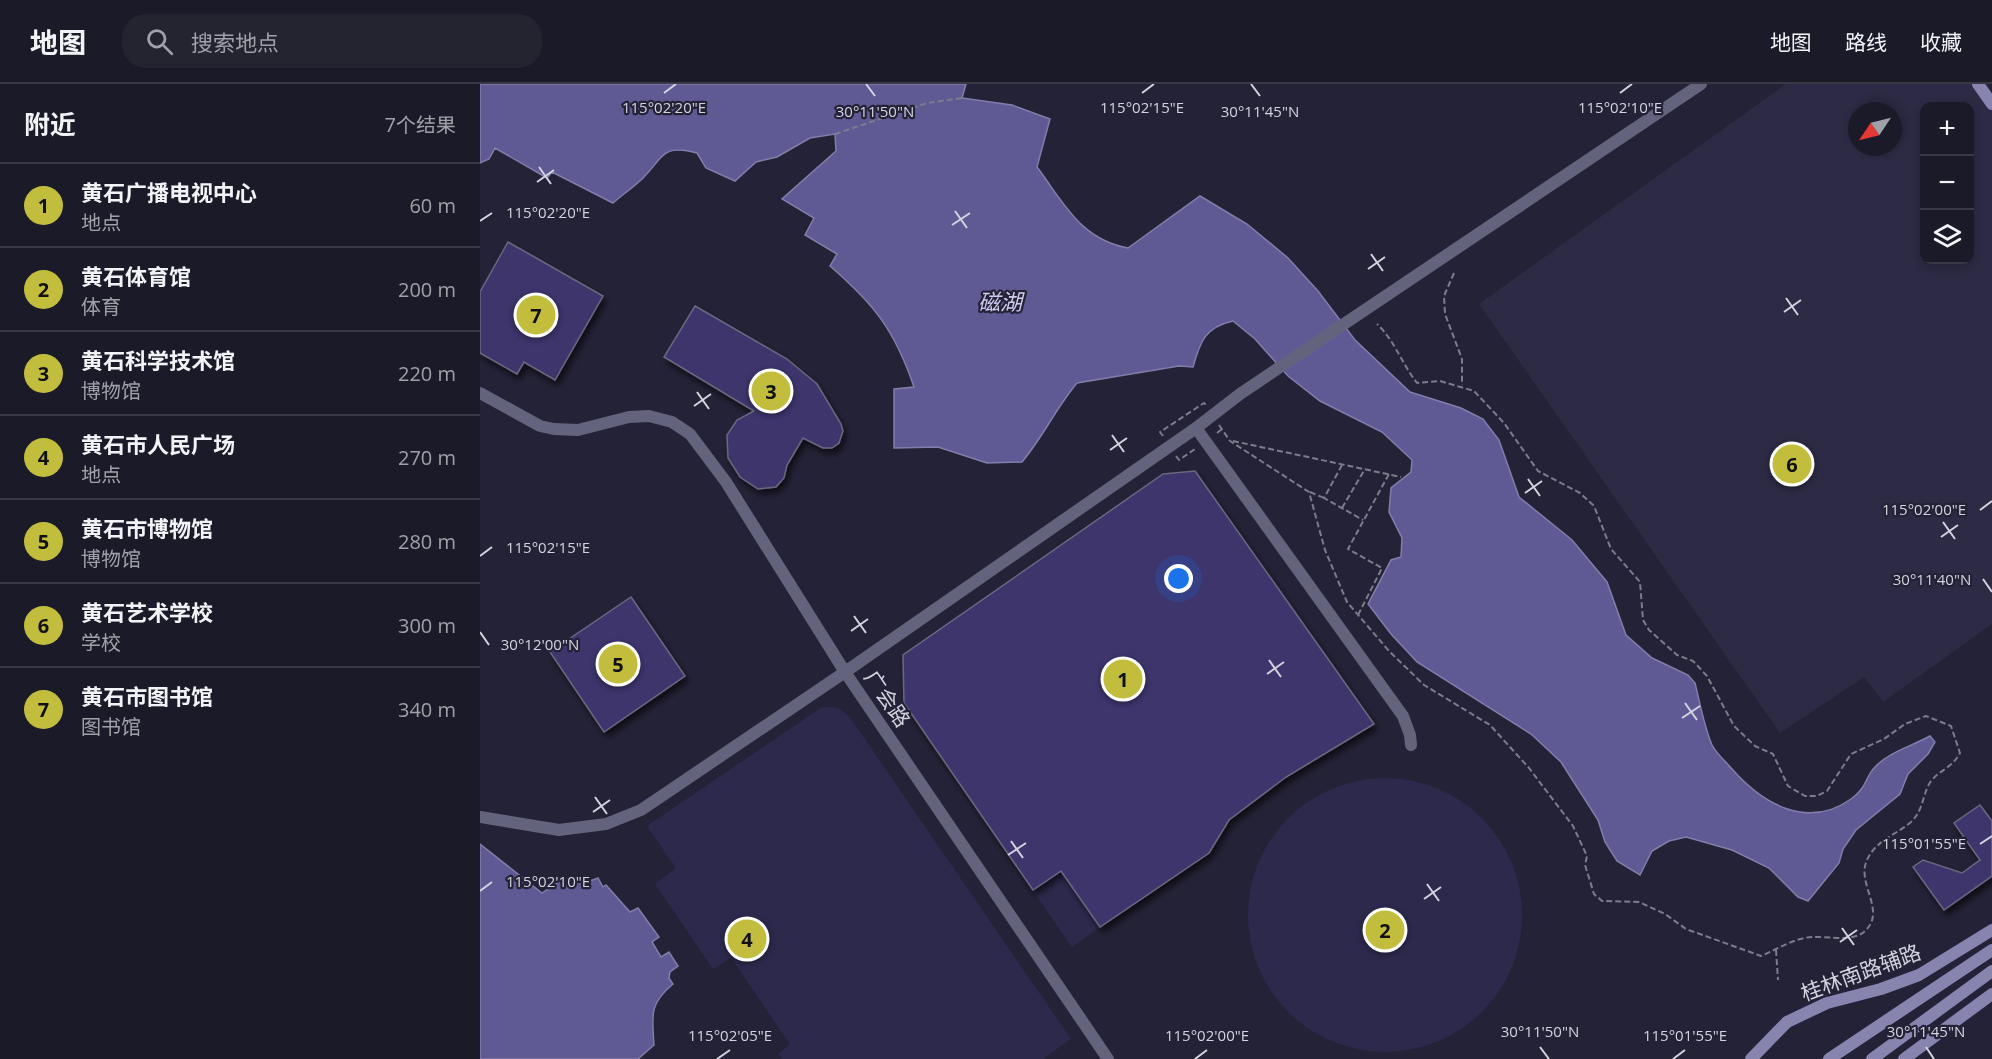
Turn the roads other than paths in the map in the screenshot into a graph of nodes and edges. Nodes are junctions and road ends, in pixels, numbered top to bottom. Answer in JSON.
{"nodes":[{"id":1,"x":1701,"y":84,"type":"edge"},
{"id":2,"x":1978,"y":84,"type":"edge"},
{"id":3,"x":1992,"y":104,"type":"edge"},
{"id":4,"x":480,"y":393,"type":"edge"},
{"id":5,"x":1196,"y":428,"type":"junction"},
{"id":6,"x":844,"y":672,"type":"junction"},
{"id":7,"x":1411,"y":745,"type":"dead end"},
{"id":8,"x":480,"y":817,"type":"edge"},
{"id":9,"x":1992,"y":930,"type":"edge"},
{"id":10,"x":1992,"y":950,"type":"edge"},
{"id":11,"x":1992,"y":971,"type":"edge"},
{"id":12,"x":1992,"y":994,"type":"edge"},
{"id":13,"x":1108,"y":1059,"type":"edge"},
{"id":14,"x":1751,"y":1059,"type":"edge"},
{"id":15,"x":1829,"y":1059,"type":"edge"},
{"id":16,"x":1872,"y":1059,"type":"edge"},
{"id":17,"x":1904,"y":1059,"type":"edge"}],
"edges":[{"from":1,"to":5,"type":"street"},
{"from":2,"to":3,"type":"main road"},
{"from":4,"to":6,"type":"street"},
{"from":5,"to":6,"type":"street"},
{"from":5,"to":7,"type":"street"},
{"from":6,"to":8,"type":"street","name":"广会路"},
{"from":6,"to":13,"type":"street","name":"广会路"},
{"from":9,"to":14,"type":"main road","name":"桂林南路辅路"},
{"from":10,"to":15,"type":"main road"},
{"from":11,"to":16,"type":"main road"},
{"from":12,"to":17,"type":"main road"}]}
